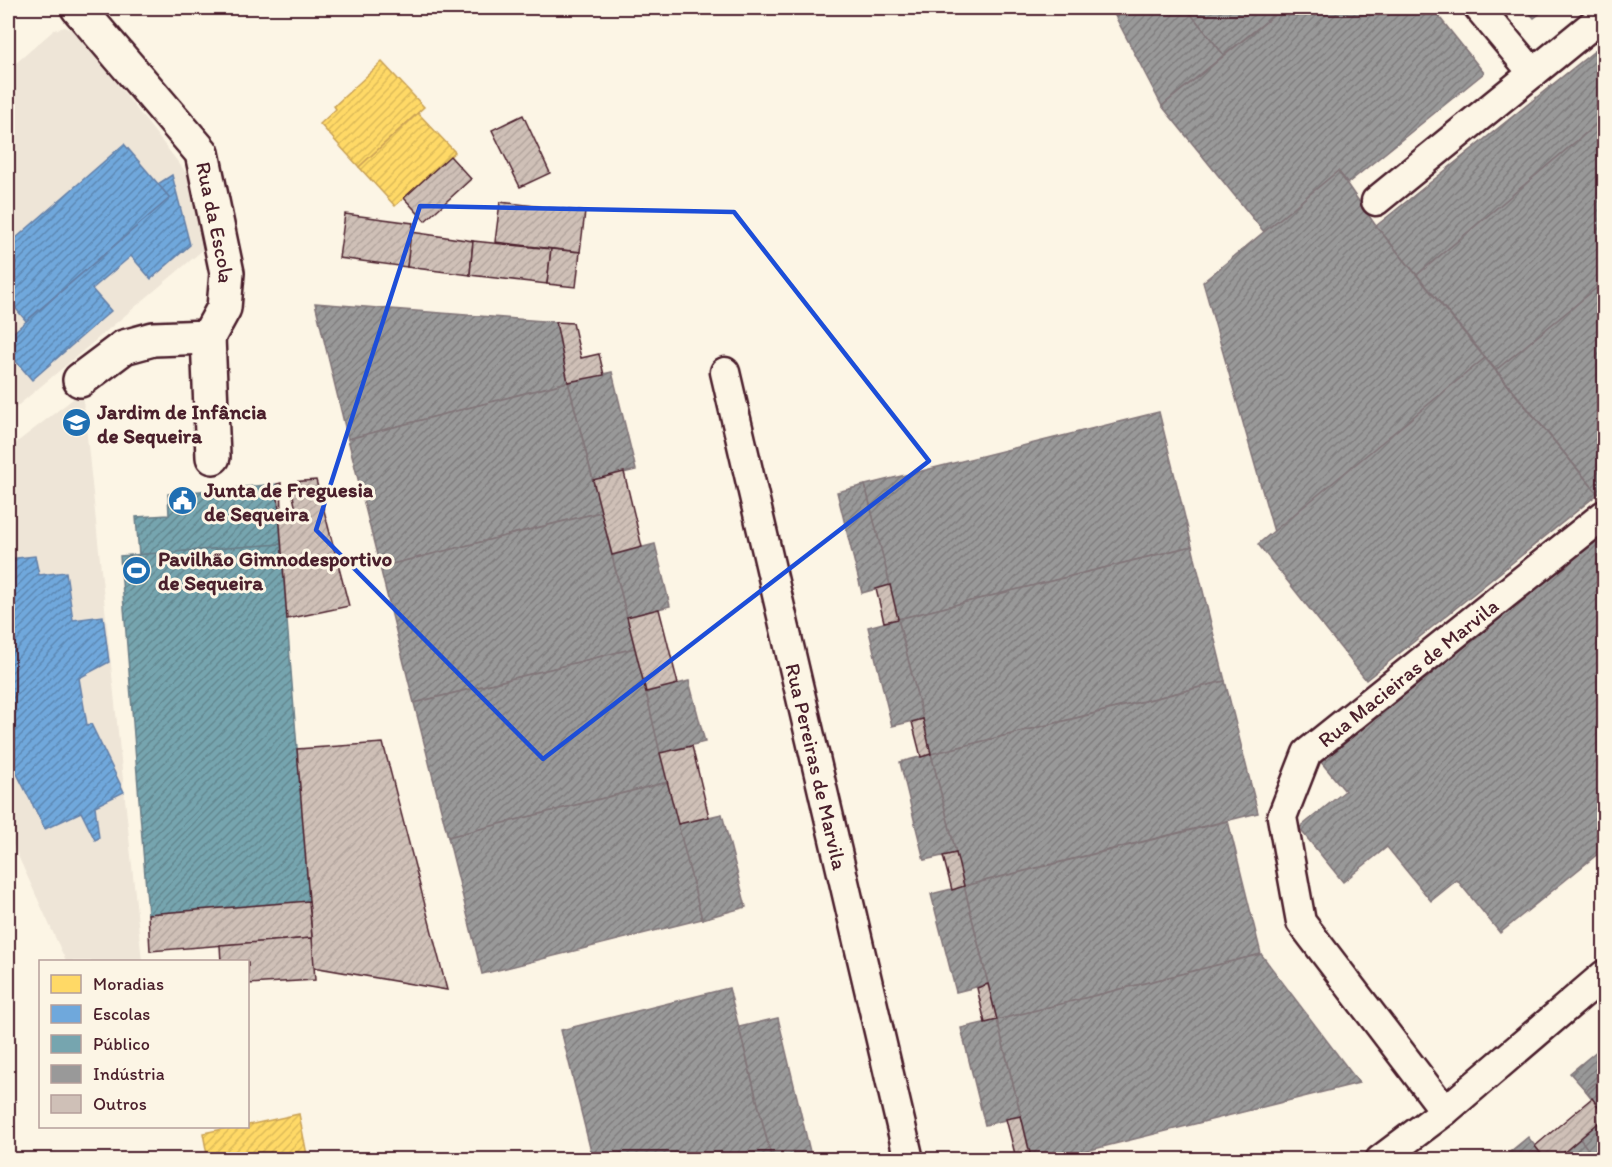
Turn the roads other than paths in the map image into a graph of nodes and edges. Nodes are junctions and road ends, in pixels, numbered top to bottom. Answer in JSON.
{"nodes":[{"id":1,"x":78,"y":8,"type":"edge"},
{"id":2,"x":1479,"y":8,"type":"edge"},
{"id":3,"x":1605,"y":15,"type":"edge"},
{"id":4,"x":1533,"y":73,"type":"junction"},
{"id":5,"x":1376,"y":201,"type":"dead end"},
{"id":6,"x":208,"y":337,"type":"junction"},
{"id":7,"x":725,"y":372,"type":"dead end"},
{"id":8,"x":80,"y":380,"type":"dead end"},
{"id":9,"x":213,"y":457,"type":"dead end"},
{"id":10,"x":1605,"y":516,"type":"edge"},
{"id":11,"x":1605,"y":975,"type":"edge"},
{"id":12,"x":1445,"y":1111,"type":"junction"},
{"id":13,"x":909,"y":1160,"type":"edge"},
{"id":14,"x":1380,"y":1160,"type":"edge"}],
"edges":[{"from":1,"to":6,"type":"street","name":"Rua da Escola"},
{"from":2,"to":4,"type":"lane"},
{"from":3,"to":4,"type":"lane"},
{"from":4,"to":5,"type":"lane"},
{"from":6,"to":8,"type":"street"},
{"from":6,"to":9,"type":"street"},
{"from":7,"to":13,"type":"lane","name":"Rua Pereiras de Marvila"},
{"from":10,"to":12,"type":"lane","name":"Rua Macieiras de Marvila"},
{"from":11,"to":12,"type":"lane"},
{"from":12,"to":14,"type":"lane"}]}
